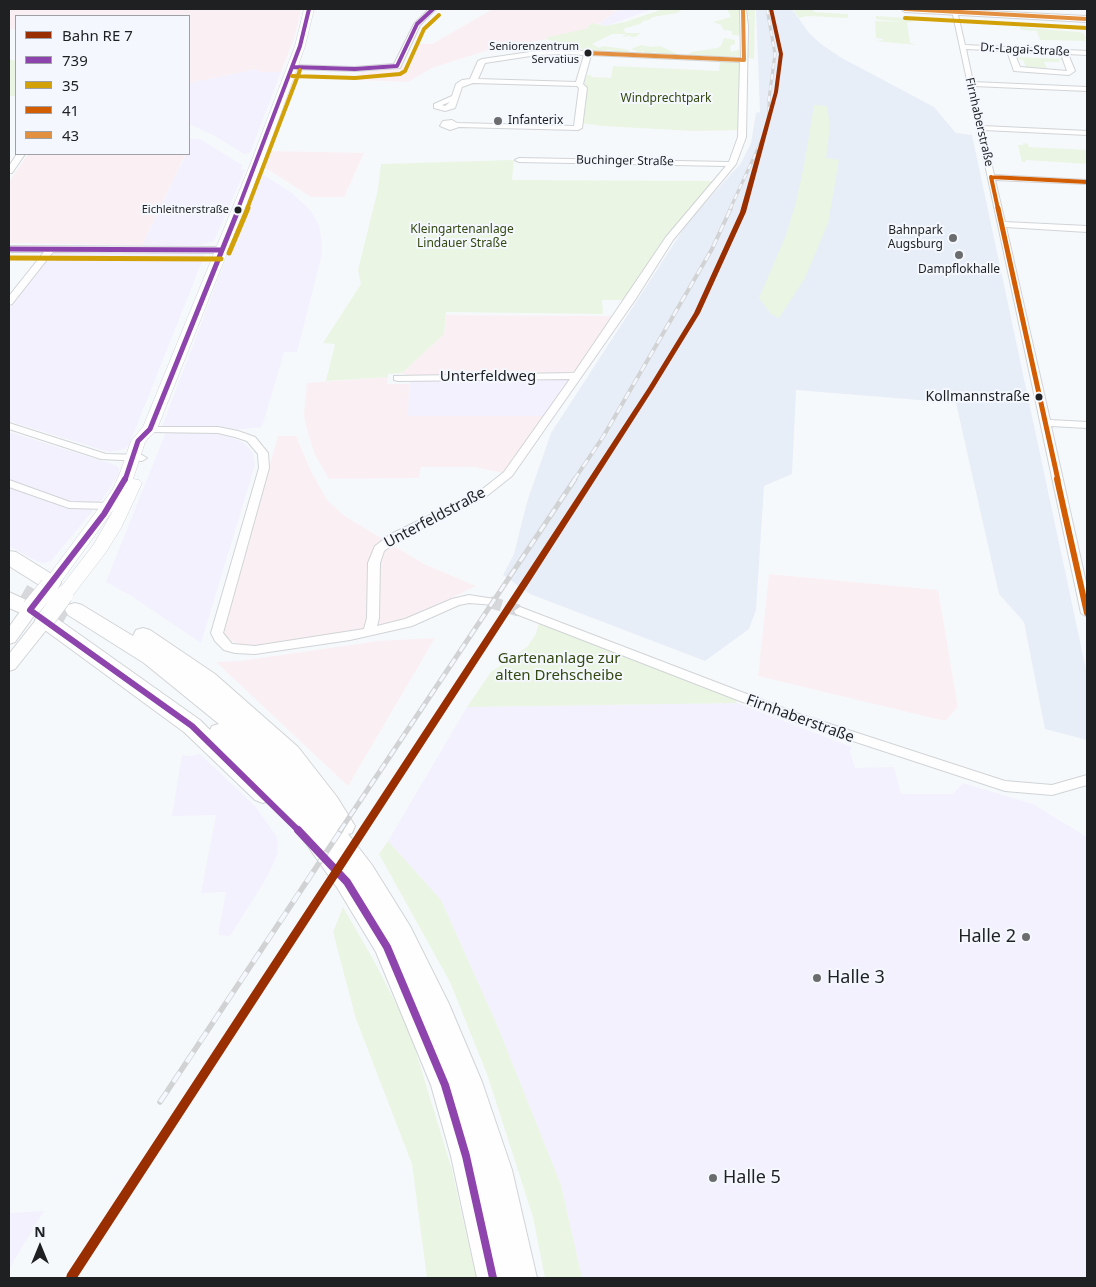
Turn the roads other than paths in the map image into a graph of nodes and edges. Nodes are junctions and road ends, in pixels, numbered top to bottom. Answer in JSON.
{"nodes":[{"id":1,"x":309,"y":9,"type":"edge"},
{"id":2,"x":433,"y":9,"type":"edge"},
{"id":3,"x":743,"y":9,"type":"edge"},
{"id":4,"x":905,"y":9,"type":"edge"},
{"id":5,"x":954,"y":12,"type":"junction"},
{"id":6,"x":1021,"y":12,"type":"edge"},
{"id":7,"x":1087,"y":19,"type":"edge"},
{"id":8,"x":962,"y":47,"type":"junction"},
{"id":9,"x":1010,"y":50,"type":"junction"},
{"id":10,"x":588,"y":52,"type":"junction"},
{"id":11,"x":1064,"y":52,"type":"junction"},
{"id":12,"x":1087,"y":53,"type":"edge"},
{"id":13,"x":744,"y":60,"type":"junction"},
{"id":14,"x":292,"y":66,"type":"junction"},
{"id":15,"x":474,"y":81,"type":"junction"},
{"id":16,"x":579,"y":84,"type":"junction"},
{"id":17,"x":970,"y":84,"type":"junction"},
{"id":18,"x":1087,"y":89,"type":"edge"},
{"id":19,"x":455,"y":97,"type":"dead end"},
{"id":20,"x":456,"y":125,"type":"dead end"},
{"id":21,"x":981,"y":128,"type":"junction"},
{"id":22,"x":1087,"y":134,"type":"edge"},
{"id":23,"x":20,"y":155,"type":"edge"},
{"id":24,"x":519,"y":160,"type":"dead end"},
{"id":25,"x":732,"y":164,"type":"junction"},
{"id":26,"x":9,"y":171,"type":"edge"},
{"id":27,"x":991,"y":177,"type":"junction"},
{"id":28,"x":1087,"y":182,"type":"edge"},
{"id":29,"x":1001,"y":224,"type":"junction"},
{"id":30,"x":1087,"y":229,"type":"edge"},
{"id":31,"x":9,"y":248,"type":"edge"},
{"id":32,"x":51,"y":249,"type":"junction"},
{"id":33,"x":220,"y":250,"type":"junction"},
{"id":34,"x":9,"y":302,"type":"edge"},
{"id":35,"x":577,"y":376,"type":"junction"},
{"id":36,"x":398,"y":378,"type":"dead end"},
{"id":37,"x":1045,"y":422,"type":"junction"},
{"id":38,"x":1087,"y":425,"type":"edge"},
{"id":39,"x":11,"y":429,"type":"edge"},
{"id":40,"x":149,"y":429,"type":"junction"},
{"id":41,"x":137,"y":458,"type":"junction"},
{"id":42,"x":9,"y":483,"type":"edge"},
{"id":43,"x":109,"y":506,"type":"junction"},
{"id":44,"x":9,"y":557,"type":"edge"},
{"id":45,"x":9,"y":572,"type":"edge"},
{"id":46,"x":43,"y":600,"type":"edge"},
{"id":47,"x":490,"y":602,"type":"tunnel mouth"},
{"id":48,"x":520,"y":611,"type":"tunnel mouth"},
{"id":49,"x":1087,"y":613,"type":"edge"},
{"id":50,"x":369,"y":632,"type":"junction"},
{"id":51,"x":9,"y":638,"type":"edge"},
{"id":52,"x":9,"y":665,"type":"edge"},
{"id":53,"x":1087,"y":780,"type":"edge"},
{"id":54,"x":355,"y":877,"type":"junction"},
{"id":55,"x":491,"y":1273,"type":"edge"},
{"id":56,"x":520,"y":1278,"type":"edge"}],
"edges":[{"from":1,"to":14,"type":"main road"},
{"from":2,"to":14,"type":"street"},
{"from":3,"to":13,"type":"street","name":"Unterfeldstraße"},
{"from":4,"to":5,"type":"street"},
{"from":5,"to":6,"type":"street"},
{"from":5,"to":8,"type":"street","name":"Firnhaberstraße"},
{"from":6,"to":7,"type":"street"},
{"from":8,"to":9,"type":"street","name":"Dr.-Lagai-Straße"},
{"from":8,"to":17,"type":"street","name":"Firnhaberstraße"},
{"from":9,"to":11,"type":"street","name":"Dr.-Lagai-Straße"},
{"from":9,"to":11,"type":"street"},
{"from":10,"to":13,"type":"street"},
{"from":10,"to":15,"type":"street"},
{"from":10,"to":16,"type":"street"},
{"from":11,"to":12,"type":"street","name":"Dr.-Lagai-Straße"},
{"from":13,"to":25,"type":"street","name":"Unterfeldstraße"},
{"from":14,"to":33,"type":"main road"},
{"from":15,"to":16,"type":"street"},
{"from":15,"to":19,"type":"street"},
{"from":16,"to":20,"type":"street"},
{"from":17,"to":18,"type":"street"},
{"from":17,"to":21,"type":"street","name":"Firnhaberstraße"},
{"from":21,"to":22,"type":"street"},
{"from":21,"to":27,"type":"street","name":"Firnhaberstraße"},
{"from":23,"to":26,"type":"street"},
{"from":24,"to":25,"type":"street","name":"Buchinger Straße"},
{"from":25,"to":35,"type":"street","name":"Unterfeldstraße"},
{"from":27,"to":28,"type":"street"},
{"from":27,"to":29,"type":"street","name":"Firnhaberstraße"},
{"from":29,"to":30,"type":"street"},
{"from":29,"to":37,"type":"street","name":"Firnhaberstraße"},
{"from":31,"to":32,"type":"street"},
{"from":32,"to":33,"type":"street"},
{"from":32,"to":34,"type":"street"},
{"from":33,"to":40,"type":"main road"},
{"from":35,"to":36,"type":"street","name":"Unterfeldweg"},
{"from":35,"to":50,"type":"street","name":"Unterfeldstraße"},
{"from":37,"to":38,"type":"street"},
{"from":37,"to":49,"type":"street","name":"Firnhaberstraße"},
{"from":39,"to":41,"type":"street"},
{"from":40,"to":41,"type":"main road"},
{"from":40,"to":50,"type":"street"},
{"from":41,"to":43,"type":"main road"},
{"from":41,"to":46,"type":"main road"},
{"from":42,"to":43,"type":"street"},
{"from":43,"to":46,"type":"main road"},
{"from":44,"to":46,"type":"highway"},
{"from":45,"to":46,"type":"highway"},
{"from":46,"to":51,"type":"street"},
{"from":46,"to":52,"type":"street"},
{"from":46,"to":54,"type":"highway"},
{"from":46,"to":54,"type":"highway"},
{"from":47,"to":50,"type":"street"},
{"from":48,"to":53,"type":"street","name":"Firnhaberstraße"},
{"from":54,"to":55,"type":"highway"},
{"from":54,"to":56,"type":"highway"}]}
